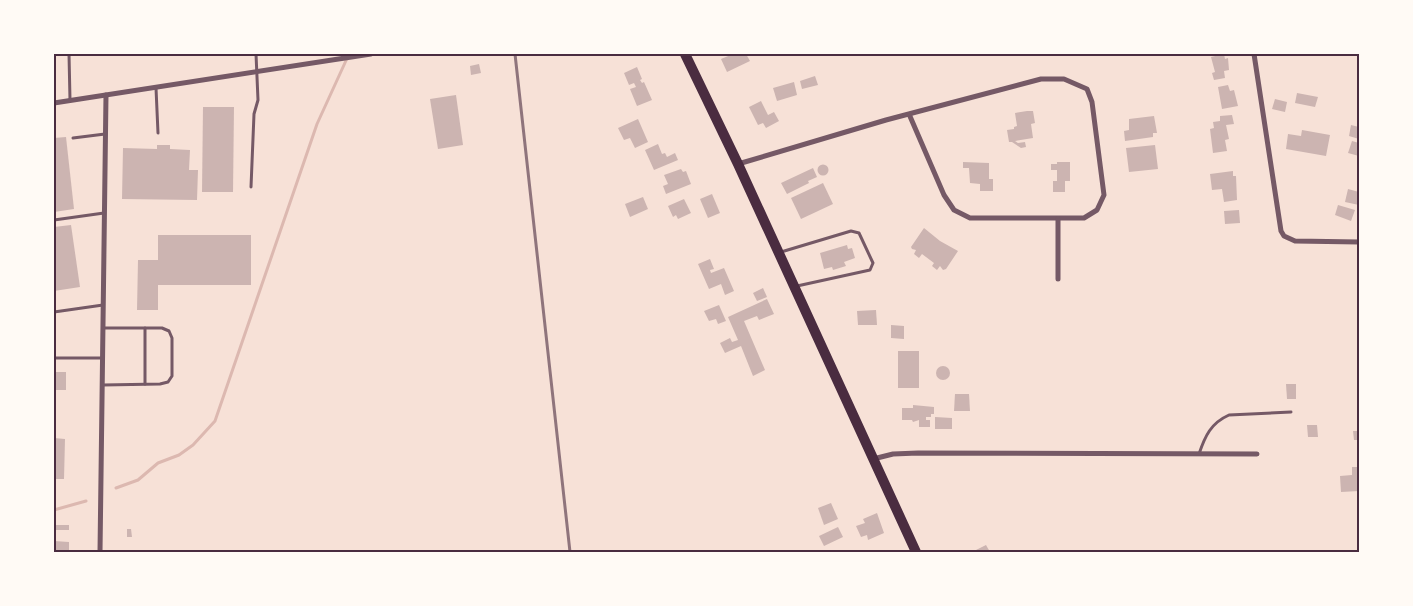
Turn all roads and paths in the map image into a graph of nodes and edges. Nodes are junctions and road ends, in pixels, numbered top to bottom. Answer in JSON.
{"nodes":[{"id":1,"x":70,"y":54,"type":"edge"},
{"id":2,"x":256,"y":54,"type":"edge"},
{"id":3,"x":371,"y":54,"type":"edge"},
{"id":4,"x":685,"y":54,"type":"edge"},
{"id":5,"x":1254,"y":54,"type":"edge"},
{"id":6,"x":256,"y":72,"type":"junction"},
{"id":7,"x":156,"y":87,"type":"junction"},
{"id":8,"x":106,"y":95,"type":"junction"},
{"id":9,"x":70,"y":100,"type":"junction"},
{"id":10,"x":54,"y":102,"type":"edge"},
{"id":11,"x":909,"y":114,"type":"junction"},
{"id":12,"x":158,"y":132,"type":"dead end"},
{"id":13,"x":105,"y":134,"type":"junction"},
{"id":14,"x":73,"y":138,"type":"dead end"},
{"id":15,"x":738,"y":164,"type":"junction"},
{"id":16,"x":251,"y":187,"type":"dead end"},
{"id":17,"x":104,"y":213,"type":"junction"},
{"id":18,"x":1058,"y":219,"type":"junction"},
{"id":19,"x":54,"y":220,"type":"edge"},
{"id":20,"x":1359,"y":242,"type":"edge"},
{"id":21,"x":778,"y":252,"type":"junction"},
{"id":22,"x":1058,"y":279,"type":"dead end"},
{"id":23,"x":793,"y":287,"type":"junction"},
{"id":24,"x":103,"y":305,"type":"junction"},
{"id":25,"x":54,"y":312,"type":"edge"},
{"id":26,"x":103,"y":328,"type":"junction"},
{"id":27,"x":145,"y":328,"type":"junction"},
{"id":28,"x":54,"y":358,"type":"edge"},
{"id":29,"x":103,"y":358,"type":"junction"},
{"id":30,"x":145,"y":384,"type":"junction"},
{"id":31,"x":102,"y":385,"type":"junction"},
{"id":32,"x":1291,"y":412,"type":"dead end"},
{"id":33,"x":1199,"y":454,"type":"junction"},
{"id":34,"x":1257,"y":454,"type":"dead end"},
{"id":35,"x":873,"y":460,"type":"junction"},
{"id":36,"x":100,"y":552,"type":"edge"},
{"id":37,"x":916,"y":552,"type":"edge"}],
"edges":[{"from":1,"to":9,"type":"lane"},
{"from":2,"to":6,"type":"lane"},
{"from":3,"to":6,"type":"street"},
{"from":4,"to":15,"type":"main road"},
{"from":5,"to":20,"type":"street"},
{"from":6,"to":7,"type":"street"},
{"from":6,"to":16,"type":"lane"},
{"from":7,"to":8,"type":"street"},
{"from":7,"to":12,"type":"lane"},
{"from":8,"to":9,"type":"street"},
{"from":8,"to":13,"type":"street"},
{"from":9,"to":10,"type":"street"},
{"from":11,"to":15,"type":"street"},
{"from":11,"to":18,"type":"street"},
{"from":11,"to":18,"type":"street"},
{"from":13,"to":14,"type":"lane"},
{"from":13,"to":17,"type":"street"},
{"from":15,"to":21,"type":"main road"},
{"from":17,"to":19,"type":"lane"},
{"from":17,"to":24,"type":"street"},
{"from":18,"to":22,"type":"street"},
{"from":21,"to":23,"type":"main road"},
{"from":21,"to":23,"type":"lane"},
{"from":23,"to":35,"type":"main road"},
{"from":24,"to":25,"type":"lane"},
{"from":24,"to":26,"type":"street"},
{"from":26,"to":27,"type":"lane"},
{"from":26,"to":29,"type":"street"},
{"from":27,"to":30,"type":"lane"},
{"from":27,"to":30,"type":"lane"},
{"from":28,"to":29,"type":"lane"},
{"from":29,"to":31,"type":"street"},
{"from":30,"to":31,"type":"lane"},
{"from":31,"to":36,"type":"street"},
{"from":32,"to":33,"type":"lane"},
{"from":33,"to":34,"type":"street"},
{"from":33,"to":35,"type":"street"},
{"from":35,"to":37,"type":"main road"}]}
